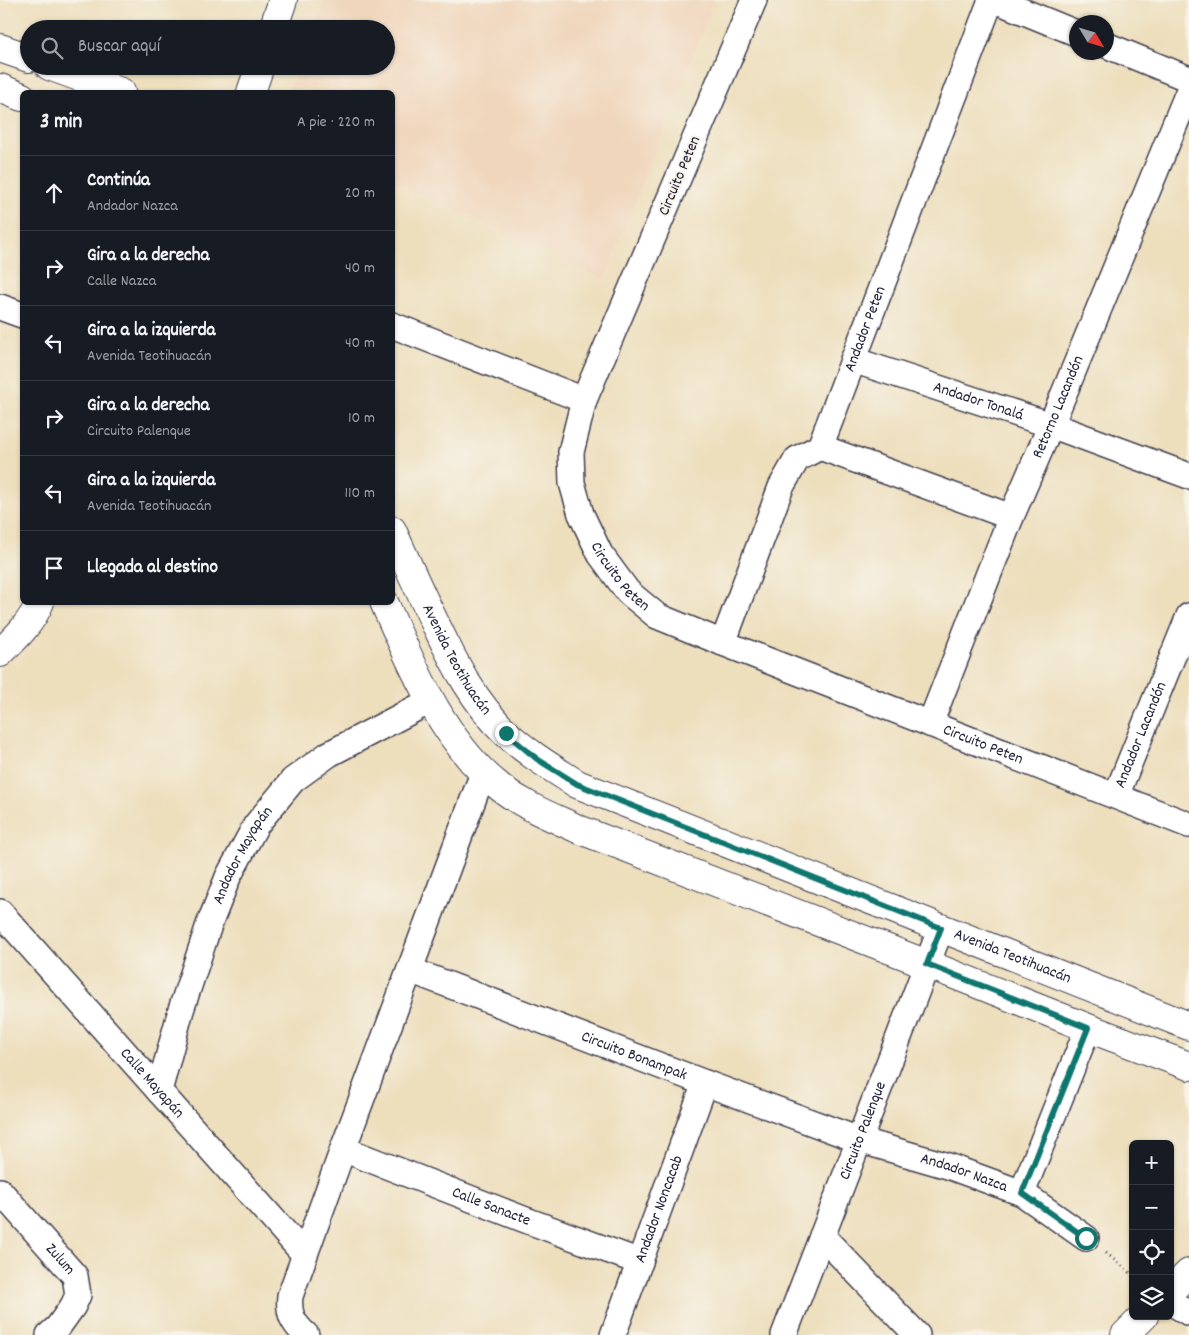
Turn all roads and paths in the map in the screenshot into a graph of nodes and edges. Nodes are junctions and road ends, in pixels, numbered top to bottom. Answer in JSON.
{"nodes":[{"id":1,"x":283,"y":0,"type":"edge"},
{"id":2,"x":754,"y":0,"type":"edge"},
{"id":3,"x":993,"y":0,"type":"edge"},
{"id":4,"x":276,"y":20,"type":"edge"},
{"id":5,"x":1069,"y":30,"type":"edge"},
{"id":6,"x":0,"y":48,"type":"edge"},
{"id":7,"x":1114,"y":48,"type":"edge"},
{"id":8,"x":20,"y":55,"type":"edge"},
{"id":9,"x":74,"y":75,"type":"edge"},
{"id":10,"x":257,"y":75,"type":"edge"},
{"id":11,"x":1189,"y":79,"type":"edge"},
{"id":12,"x":0,"y":88,"type":"edge"},
{"id":13,"x":115,"y":90,"type":"edge"},
{"id":14,"x":252,"y":90,"type":"edge"},
{"id":15,"x":1189,"y":90,"type":"edge"},
{"id":16,"x":20,"y":96,"type":"edge"},
{"id":17,"x":0,"y":307,"type":"edge"},
{"id":18,"x":20,"y":314,"type":"edge"},
{"id":19,"x":395,"y":326,"type":"edge"},
{"id":20,"x":853,"y":360,"type":"junction"},
{"id":21,"x":584,"y":400,"type":"junction"},
{"id":22,"x":1051,"y":424,"type":"junction"},
{"id":23,"x":820,"y":447,"type":"junction"},
{"id":24,"x":1189,"y":476,"type":"edge"},
{"id":25,"x":1011,"y":517,"type":"junction"},
{"id":26,"x":395,"y":537,"type":"edge"},
{"id":27,"x":39,"y":605,"type":"edge"},
{"id":28,"x":385,"y":605,"type":"edge"},
{"id":29,"x":1189,"y":616,"type":"edge"},
{"id":30,"x":723,"y":643,"type":"junction"},
{"id":31,"x":0,"y":653,"type":"edge"},
{"id":32,"x":430,"y":701,"type":"junction"},
{"id":33,"x":930,"y":724,"type":"junction"},
{"id":34,"x":483,"y":773,"type":"junction"},
{"id":35,"x":1116,"y":796,"type":"junction"},
{"id":36,"x":1189,"y":825,"type":"edge"},
{"id":37,"x":1,"y":916,"type":"edge"},
{"id":38,"x":941,"y":928,"type":"junction"},
{"id":39,"x":927,"y":964,"type":"junction"},
{"id":40,"x":410,"y":970,"type":"junction"},
{"id":41,"x":1189,"y":1026,"type":"edge"},
{"id":42,"x":1088,"y":1028,"type":"junction"},
{"id":43,"x":1189,"y":1066,"type":"edge"},
{"id":44,"x":705,"y":1083,"type":"junction"},
{"id":45,"x":159,"y":1091,"type":"junction"},
{"id":46,"x":859,"y":1140,"type":"junction"},
{"id":47,"x":343,"y":1149,"type":"junction"},
{"id":48,"x":0,"y":1191,"type":"edge"},
{"id":49,"x":1022,"y":1193,"type":"junction"},
{"id":50,"x":822,"y":1236,"type":"junction"},
{"id":51,"x":1086,"y":1238,"type":"joint"},
{"id":52,"x":304,"y":1254,"type":"junction"},
{"id":53,"x":640,"y":1262,"type":"junction"},
{"id":54,"x":1129,"y":1272,"type":"edge"},
{"id":55,"x":1189,"y":1273,"type":"edge"},
{"id":56,"x":1174,"y":1287,"type":"edge"},
{"id":57,"x":1174,"y":1304,"type":"edge"},
{"id":58,"x":1189,"y":1313,"type":"edge"},
{"id":59,"x":1140,"y":1320,"type":"edge"},
{"id":60,"x":49,"y":1335,"type":"edge"},
{"id":61,"x":306,"y":1335,"type":"edge"},
{"id":62,"x":613,"y":1335,"type":"edge"},
{"id":63,"x":784,"y":1335,"type":"edge"},
{"id":64,"x":917,"y":1335,"type":"edge"},
{"id":65,"x":1125,"y":1335,"type":"edge"}],
"edges":[{"from":1,"to":4,"type":"street"},
{"from":2,"to":21,"type":"street","name":"Circuito Peten"},
{"from":3,"to":5,"type":"street"},
{"from":3,"to":20,"type":"street","name":"Andador Peten"},
{"from":6,"to":8,"type":"street"},
{"from":7,"to":11,"type":"street"},
{"from":9,"to":13,"type":"street"},
{"from":10,"to":14,"type":"street"},
{"from":12,"to":16,"type":"street"},
{"from":15,"to":22,"type":"street","name":"Retorno Lacandón"},
{"from":17,"to":18,"type":"street"},
{"from":19,"to":21,"type":"street"},
{"from":20,"to":22,"type":"street","name":"Andador Tonalá"},
{"from":20,"to":23,"type":"street","name":"Andador Peten"},
{"from":21,"to":30,"type":"street","name":"Circuito Peten"},
{"from":22,"to":24,"type":"street","name":"Andador Tonalá"},
{"from":22,"to":25,"type":"street","name":"Retorno Lacandón"},
{"from":23,"to":25,"type":"street"},
{"from":23,"to":30,"type":"street"},
{"from":25,"to":33,"type":"street","name":"Retorno Lacandón"},
{"from":26,"to":38,"type":"street","name":"Avenida Teotihuacán"},
{"from":27,"to":31,"type":"street"},
{"from":28,"to":32,"type":"street"},
{"from":29,"to":35,"type":"street","name":"Andador Lacandón"},
{"from":30,"to":33,"type":"street","name":"Circuito Peten"},
{"from":32,"to":34,"type":"street"},
{"from":32,"to":45,"type":"street","name":"Andador Mayapán"},
{"from":33,"to":35,"type":"street","name":"Circuito Peten"},
{"from":34,"to":39,"type":"street"},
{"from":34,"to":40,"type":"street"},
{"from":35,"to":36,"type":"street","name":"Circuito Peten"},
{"from":37,"to":45,"type":"street","name":"Calle Mayapán"},
{"from":38,"to":39,"type":"street","name":"Circuito Palenque"},
{"from":38,"to":41,"type":"street","name":"Avenida Teotihuacán"},
{"from":39,"to":42,"type":"street"},
{"from":39,"to":46,"type":"street","name":"Circuito Palenque"},
{"from":40,"to":44,"type":"street","name":"Circuito Bonampak"},
{"from":40,"to":47,"type":"street"},
{"from":42,"to":43,"type":"street"},
{"from":42,"to":49,"type":"street"},
{"from":44,"to":46,"type":"street","name":"Circuito Bonampak"},
{"from":44,"to":53,"type":"street","name":"Andador Noncacab"},
{"from":45,"to":52,"type":"street","name":"Calle Mayapán"},
{"from":46,"to":49,"type":"street","name":"Andador Nazca"},
{"from":46,"to":50,"type":"street","name":"Circuito Palenque"},
{"from":47,"to":52,"type":"street"},
{"from":47,"to":53,"type":"street","name":"Calle Sanacte"},
{"from":48,"to":60,"type":"street","name":"Zulum"},
{"from":49,"to":51,"type":"street","name":"Andador Nazca"},
{"from":50,"to":63,"type":"street","name":"Circuito Palenque"},
{"from":50,"to":64,"type":"street"},
{"from":51,"to":54,"type":"path"},
{"from":52,"to":61,"type":"street"},
{"from":53,"to":62,"type":"street","name":"Andador Noncacab"},
{"from":55,"to":56,"type":"street"},
{"from":57,"to":58,"type":"street"},
{"from":59,"to":65,"type":"street"}]}
